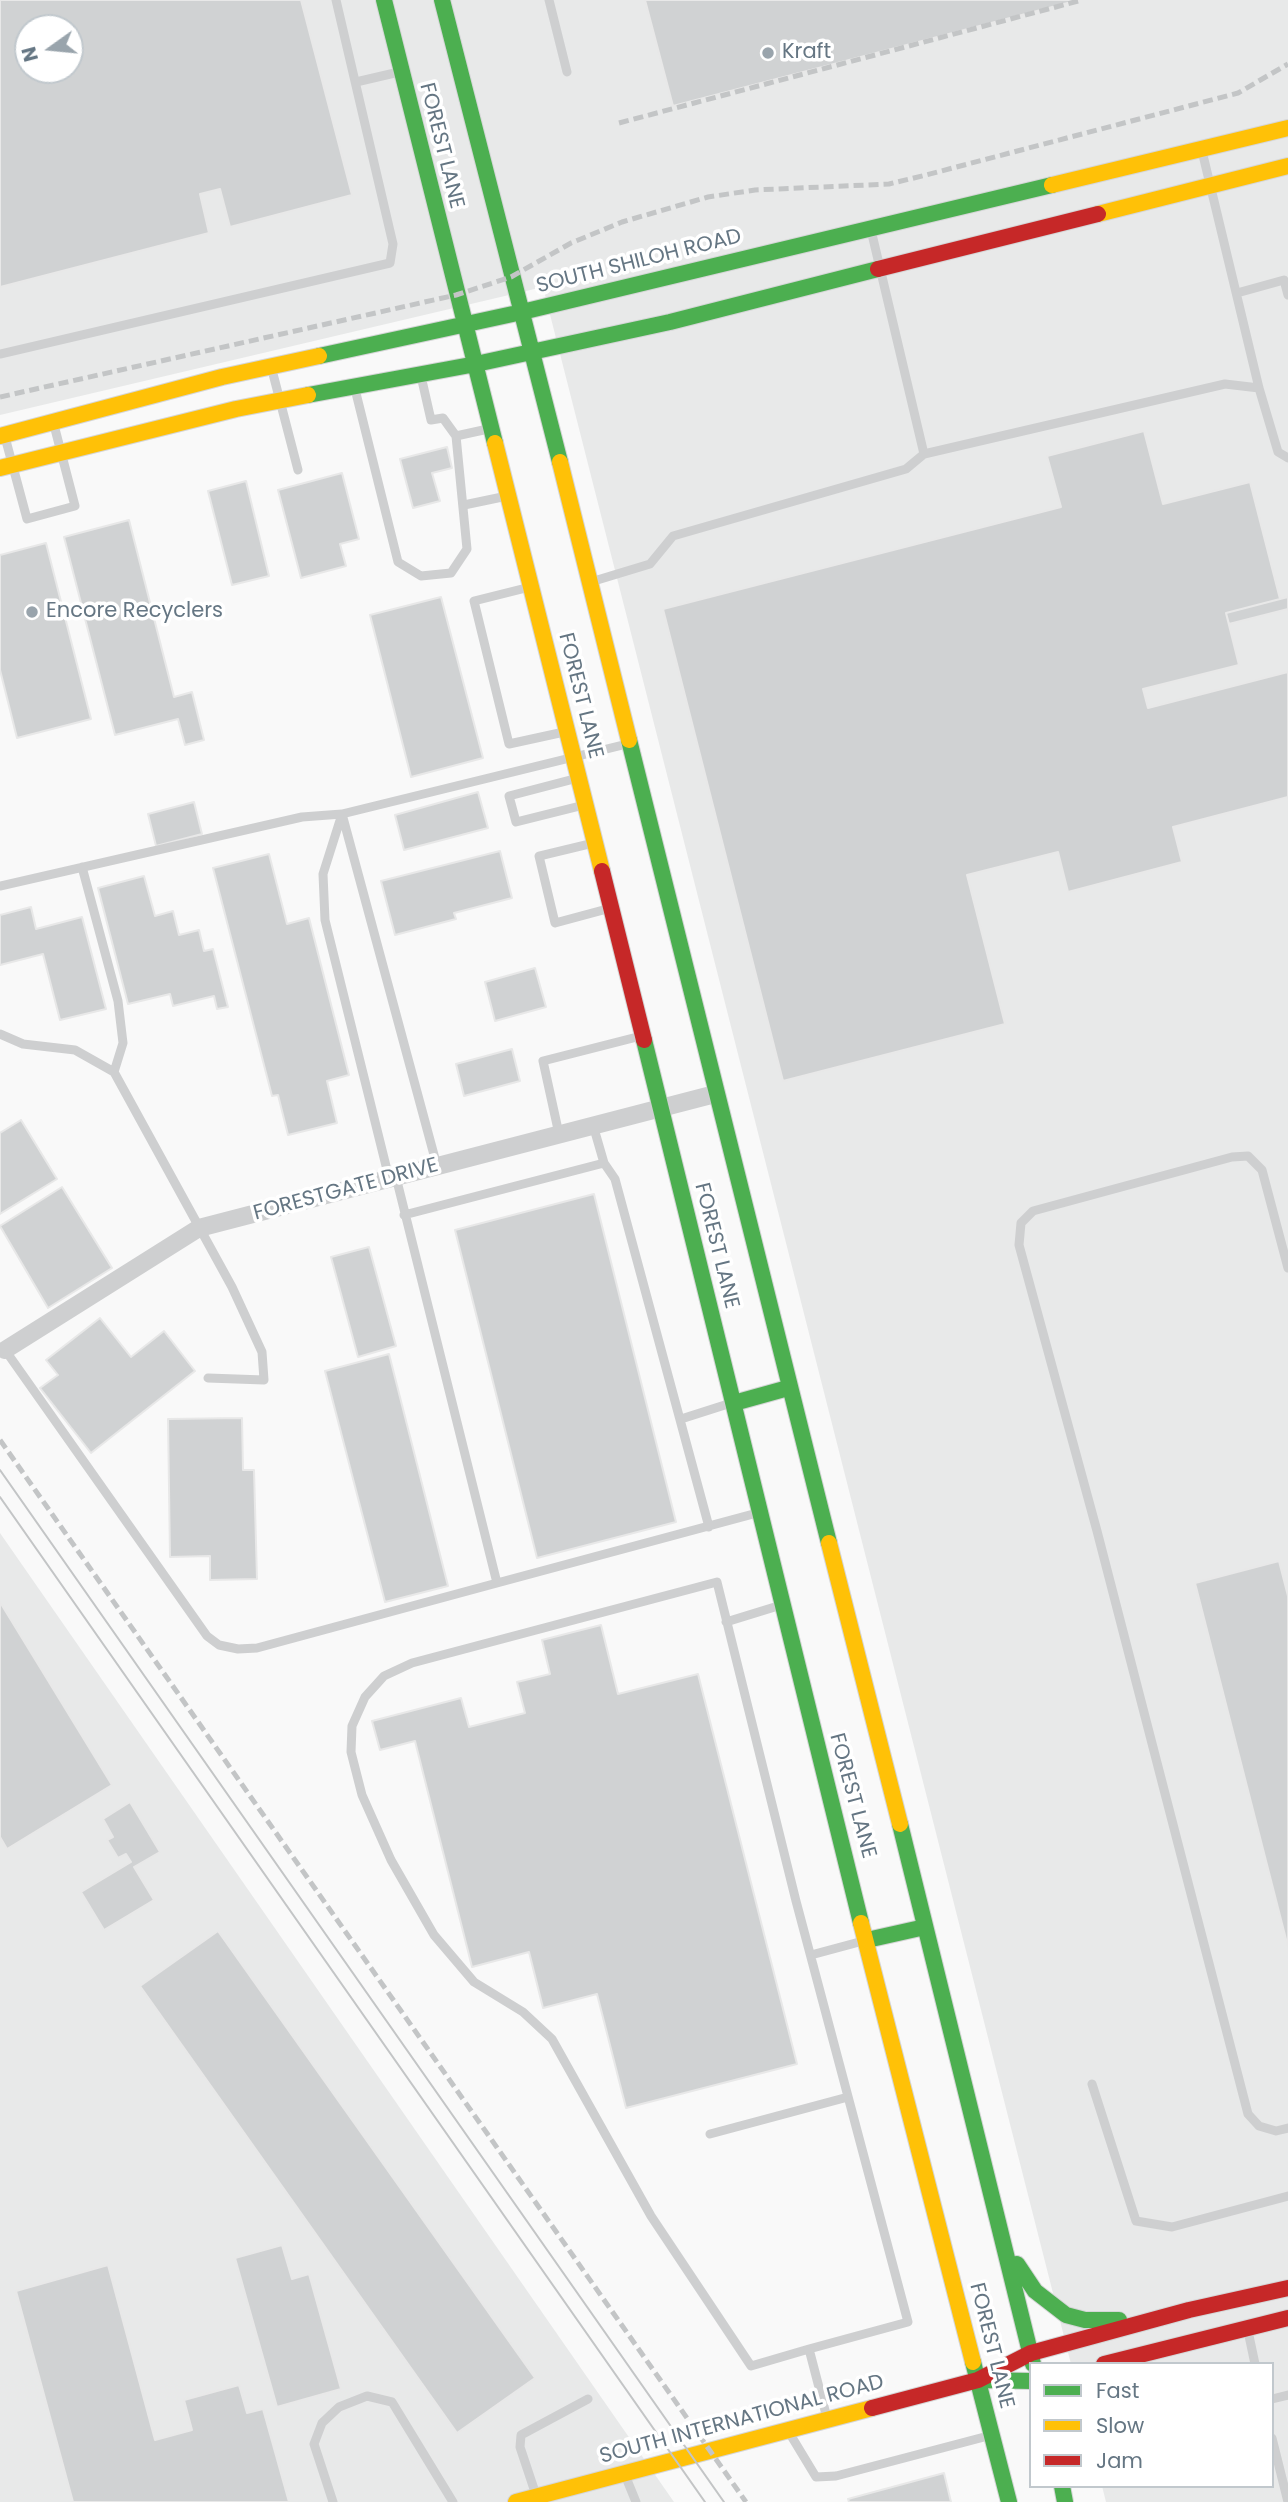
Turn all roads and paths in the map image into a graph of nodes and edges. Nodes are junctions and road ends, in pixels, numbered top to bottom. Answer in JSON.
{"nodes":[{"id":1,"x":335,"y":0,"type":"edge"},
{"id":2,"x":384,"y":0,"type":"edge"},
{"id":3,"x":442,"y":0,"type":"edge"},
{"id":4,"x":549,"y":0,"type":"edge"},
{"id":5,"x":401,"y":71,"type":"junction"},
{"id":6,"x":567,"y":72,"type":"dead end"},
{"id":7,"x":356,"y":82,"type":"junction"},
{"id":8,"x":1288,"y":128,"type":"edge"},
{"id":9,"x":1202,"y":149,"type":"junction"},
{"id":10,"x":1288,"y":166,"type":"edge"},
{"id":11,"x":1212,"y":185,"type":"junction"},
{"id":12,"x":871,"y":228,"type":"junction"},
{"id":13,"x":881,"y":269,"type":"junction"},
{"id":14,"x":1237,"y":293,"type":"junction"},
{"id":15,"x":1288,"y":295,"type":"edge"},
{"id":16,"x":522,"y":312,"type":"junction"},
{"id":17,"x":463,"y":322,"type":"junction"},
{"id":18,"x":533,"y":352,"type":"junction"},
{"id":19,"x":0,"y":354,"type":"edge"},
{"id":20,"x":476,"y":364,"type":"junction"},
{"id":21,"x":271,"y":365,"type":"junction"},
{"id":22,"x":421,"y":374,"type":"junction"},
{"id":23,"x":355,"y":387,"type":"junction"},
{"id":24,"x":1259,"y":388,"type":"junction"},
{"id":25,"x":280,"y":401,"type":"junction"},
{"id":26,"x":53,"y":422,"type":"junction"},
{"id":27,"x":492,"y":428,"type":"junction"},
{"id":28,"x":2,"y":436,"type":"edge"},
{"id":29,"x":456,"y":436,"type":"junction"},
{"id":30,"x":61,"y":453,"type":"junction"},
{"id":31,"x":924,"y":454,"type":"junction"},
{"id":32,"x":1288,"y":458,"type":"edge"},
{"id":33,"x":6,"y":467,"type":"edge"},
{"id":34,"x":298,"y":470,"type":"dead end"},
{"id":35,"x":509,"y":496,"type":"junction"},
{"id":36,"x":464,"y":505,"type":"junction"},
{"id":37,"x":589,"y":582,"type":"junction"},
{"id":38,"x":531,"y":586,"type":"junction"},
{"id":39,"x":567,"y":731,"type":"junction"},
{"id":40,"x":629,"y":744,"type":"junction"},
{"id":41,"x":574,"y":759,"type":"junction"},
{"id":42,"x":579,"y":778,"type":"junction"},
{"id":43,"x":586,"y":805,"type":"junction"},
{"id":44,"x":342,"y":814,"type":"junction"},
{"id":45,"x":595,"y":842,"type":"junction"},
{"id":46,"x":82,"y":867,"type":"junction"},
{"id":47,"x":0,"y":886,"type":"edge"},
{"id":48,"x":611,"y":908,"type":"junction"},
{"id":49,"x":0,"y":1034,"type":"edge"},
{"id":50,"x":643,"y":1036,"type":"junction"},
{"id":51,"x":114,"y":1072,"type":"junction"},
{"id":52,"x":715,"y":1094,"type":"junction"},
{"id":53,"x":660,"y":1108,"type":"junction"},
{"id":54,"x":593,"y":1125,"type":"junction"},
{"id":55,"x":559,"y":1134,"type":"junction"},
{"id":56,"x":604,"y":1163,"type":"junction"},
{"id":57,"x":437,"y":1166,"type":"junction"},
{"id":58,"x":392,"y":1178,"type":"junction"},
{"id":59,"x":404,"y":1216,"type":"junction"},
{"id":60,"x":199,"y":1228,"type":"junction"},
{"id":61,"x":1288,"y":1268,"type":"edge"},
{"id":62,"x":3,"y":1347,"type":"edge"},
{"id":63,"x":208,"y":1378,"type":"dead end"},
{"id":64,"x":788,"y":1388,"type":"junction"},
{"id":65,"x":733,"y":1403,"type":"junction"},
{"id":66,"x":681,"y":1419,"type":"junction"},
{"id":67,"x":760,"y":1512,"type":"junction"},
{"id":68,"x":709,"y":1527,"type":"junction"},
{"id":69,"x":497,"y":1583,"type":"junction"},
{"id":70,"x":782,"y":1605,"type":"junction"},
{"id":71,"x":726,"y":1622,"type":"junction"},
{"id":72,"x":925,"y":1927,"type":"junction"},
{"id":73,"x":867,"y":1940,"type":"junction"},
{"id":74,"x":811,"y":1955,"type":"junction"},
{"id":75,"x":1092,"y":2084,"type":"dead end"},
{"id":76,"x":848,"y":2097,"type":"junction"},
{"id":77,"x":1288,"y":2128,"type":"edge"},
{"id":78,"x":710,"y":2134,"type":"dead end"},
{"id":79,"x":1288,"y":2196,"type":"edge"},
{"id":80,"x":1007,"y":2249,"type":"junction"},
{"id":81,"x":1288,"y":2288,"type":"edge"},
{"id":82,"x":1288,"y":2318,"type":"edge"},
{"id":83,"x":1149,"y":2321,"type":"junction"},
{"id":84,"x":1247,"y":2327,"type":"junction"},
{"id":85,"x":809,"y":2349,"type":"junction"},
{"id":86,"x":1155,"y":2350,"type":"junction"},
{"id":87,"x":1032,"y":2358,"type":"edge"},
{"id":88,"x":1111,"y":2362,"type":"edge"},
{"id":89,"x":1129,"y":2362,"type":"edge"},
{"id":90,"x":1255,"y":2362,"type":"edge"},
{"id":91,"x":978,"y":2379,"type":"junction"},
{"id":92,"x":1029,"y":2381,"type":"edge"},
{"id":93,"x":587,"y":2399,"type":"dead end"},
{"id":94,"x":828,"y":2419,"type":"junction"},
{"id":95,"x":788,"y":2430,"type":"junction"},
{"id":96,"x":992,"y":2435,"type":"junction"},
{"id":97,"x":1274,"y":2446,"type":"edge"},
{"id":98,"x":624,"y":2473,"type":"junction"},
{"id":99,"x":537,"y":2497,"type":"junction"},
{"id":100,"x":332,"y":2502,"type":"edge"},
{"id":101,"x":453,"y":2502,"type":"edge"},
{"id":102,"x":516,"y":2502,"type":"edge"},
{"id":103,"x":636,"y":2502,"type":"edge"},
{"id":104,"x":1009,"y":2502,"type":"edge"},
{"id":105,"x":1288,"y":2502,"type":"edge"}],
"edges":[{"from":1,"to":7,"type":"lane"},
{"from":2,"to":5,"type":"main road","name":"FOREST LANE"},
{"from":3,"to":16,"type":"main road","name":"FOREST LANE"},
{"from":4,"to":6,"type":"lane"},
{"from":5,"to":7,"type":"lane"},
{"from":5,"to":17,"type":"main road","name":"FOREST LANE"},
{"from":7,"to":19,"type":"lane"},
{"from":8,"to":9,"type":"main road","name":"SOUTH SHILOH ROAD"},
{"from":9,"to":11,"type":"lane"},
{"from":9,"to":12,"type":"main road","name":"SOUTH SHILOH ROAD"},
{"from":10,"to":11,"type":"main road"},
{"from":11,"to":13,"type":"main road"},
{"from":11,"to":14,"type":"lane"},
{"from":12,"to":13,"type":"lane"},
{"from":12,"to":16,"type":"main road","name":"SOUTH SHILOH ROAD"},
{"from":13,"to":18,"type":"main road"},
{"from":13,"to":31,"type":"lane"},
{"from":14,"to":15,"type":"lane"},
{"from":14,"to":24,"type":"lane"},
{"from":16,"to":17,"type":"main road","name":"SOUTH SHILOH ROAD"},
{"from":16,"to":18,"type":"main road","name":"FOREST LANE"},
{"from":17,"to":20,"type":"main road","name":"FOREST LANE"},
{"from":17,"to":21,"type":"main road","name":"SOUTH SHILOH ROAD"},
{"from":18,"to":20,"type":"main road"},
{"from":18,"to":37,"type":"main road","name":"FOREST LANE"},
{"from":20,"to":22,"type":"main road"},
{"from":20,"to":27,"type":"main road","name":"FOREST LANE"},
{"from":21,"to":25,"type":"lane"},
{"from":21,"to":26,"type":"main road","name":"SOUTH SHILOH ROAD"},
{"from":22,"to":23,"type":"main road"},
{"from":22,"to":29,"type":"lane"},
{"from":23,"to":25,"type":"main road"},
{"from":23,"to":36,"type":"lane"},
{"from":24,"to":31,"type":"lane"},
{"from":24,"to":32,"type":"lane"},
{"from":25,"to":30,"type":"main road"},
{"from":25,"to":34,"type":"lane"},
{"from":26,"to":28,"type":"main road","name":"SOUTH SHILOH ROAD"},
{"from":26,"to":30,"type":"lane"},
{"from":27,"to":29,"type":"lane"},
{"from":27,"to":35,"type":"main road","name":"FOREST LANE"},
{"from":28,"to":33,"type":"lane"},
{"from":29,"to":36,"type":"lane"},
{"from":30,"to":33,"type":"main road"},
{"from":30,"to":33,"type":"lane"},
{"from":31,"to":37,"type":"lane"},
{"from":35,"to":36,"type":"lane"},
{"from":35,"to":38,"type":"main road","name":"FOREST LANE"},
{"from":37,"to":40,"type":"main road","name":"FOREST LANE"},
{"from":38,"to":39,"type":"main road","name":"FOREST LANE"},
{"from":38,"to":39,"type":"lane"},
{"from":39,"to":41,"type":"main road","name":"FOREST LANE"},
{"from":40,"to":41,"type":"lane"},
{"from":40,"to":52,"type":"main road","name":"FOREST LANE"},
{"from":41,"to":42,"type":"main road","name":"FOREST LANE"},
{"from":41,"to":44,"type":"lane"},
{"from":42,"to":43,"type":"main road","name":"FOREST LANE"},
{"from":42,"to":43,"type":"lane"},
{"from":43,"to":45,"type":"main road","name":"FOREST LANE"},
{"from":44,"to":46,"type":"lane"},
{"from":44,"to":57,"type":"lane"},
{"from":44,"to":58,"type":"lane"},
{"from":45,"to":48,"type":"main road","name":"FOREST LANE"},
{"from":45,"to":48,"type":"lane"},
{"from":46,"to":47,"type":"lane"},
{"from":46,"to":51,"type":"lane"},
{"from":48,"to":50,"type":"main road","name":"FOREST LANE"},
{"from":49,"to":51,"type":"lane"},
{"from":50,"to":53,"type":"main road","name":"FOREST LANE"},
{"from":50,"to":55,"type":"lane"},
{"from":51,"to":60,"type":"lane"},
{"from":52,"to":53,"type":"street","name":"FORESTGATE DRIVE"},
{"from":52,"to":64,"type":"main road","name":"FOREST LANE"},
{"from":53,"to":54,"type":"street","name":"FORESTGATE DRIVE"},
{"from":53,"to":65,"type":"main road","name":"FOREST LANE"},
{"from":54,"to":55,"type":"street","name":"FORESTGATE DRIVE"},
{"from":54,"to":56,"type":"lane"},
{"from":55,"to":57,"type":"street","name":"FORESTGATE DRIVE"},
{"from":56,"to":59,"type":"lane"},
{"from":56,"to":66,"type":"lane"},
{"from":57,"to":58,"type":"street","name":"FORESTGATE DRIVE"},
{"from":58,"to":59,"type":"lane"},
{"from":58,"to":60,"type":"street","name":"FORESTGATE DRIVE"},
{"from":59,"to":69,"type":"lane"},
{"from":60,"to":62,"type":"street","name":"FORESTGATE DRIVE"},
{"from":60,"to":63,"type":"lane"},
{"from":61,"to":77,"type":"lane"},
{"from":62,"to":69,"type":"lane"},
{"from":64,"to":65,"type":"main road"},
{"from":64,"to":72,"type":"main road","name":"FOREST LANE"},
{"from":65,"to":66,"type":"lane"},
{"from":65,"to":67,"type":"main road","name":"FOREST LANE"},
{"from":66,"to":68,"type":"lane"},
{"from":67,"to":68,"type":"lane"},
{"from":67,"to":70,"type":"main road","name":"FOREST LANE"},
{"from":68,"to":69,"type":"lane"},
{"from":70,"to":71,"type":"lane"},
{"from":70,"to":73,"type":"main road","name":"FOREST LANE"},
{"from":71,"to":74,"type":"lane"},
{"from":71,"to":85,"type":"lane"},
{"from":72,"to":73,"type":"main road"},
{"from":72,"to":80,"type":"main road","name":"FOREST LANE"},
{"from":73,"to":74,"type":"lane"},
{"from":73,"to":91,"type":"main road","name":"FOREST LANE"},
{"from":74,"to":76,"type":"lane"},
{"from":75,"to":79,"type":"lane"},
{"from":76,"to":78,"type":"lane"},
{"from":76,"to":85,"type":"lane"},
{"from":80,"to":83,"type":"main road"},
{"from":80,"to":87,"type":"main road","name":"FOREST LANE"},
{"from":81,"to":83,"type":"main road","name":"SOUTH INTERNATIONAL ROAD"},
{"from":82,"to":84,"type":"main road"},
{"from":83,"to":87,"type":"main road","name":"SOUTH INTERNATIONAL ROAD"},
{"from":84,"to":86,"type":"main road"},
{"from":84,"to":90,"type":"lane"},
{"from":85,"to":94,"type":"lane"},
{"from":86,"to":88,"type":"main road"},
{"from":86,"to":89,"type":"main road"},
{"from":87,"to":91,"type":"main road","name":"SOUTH INTERNATIONAL ROAD"},
{"from":91,"to":92,"type":"main road","name":"SOUTH INTERNATIONAL ROAD"},
{"from":91,"to":94,"type":"main road","name":"SOUTH INTERNATIONAL ROAD"},
{"from":91,"to":96,"type":"main road","name":"FOREST LANE"},
{"from":93,"to":99,"type":"lane"},
{"from":94,"to":95,"type":"main road","name":"SOUTH INTERNATIONAL ROAD"},
{"from":95,"to":96,"type":"lane"},
{"from":95,"to":98,"type":"main road","name":"SOUTH INTERNATIONAL ROAD"},
{"from":96,"to":104,"type":"main road","name":"FOREST LANE"},
{"from":97,"to":105,"type":"lane"},
{"from":98,"to":99,"type":"main road","name":"SOUTH INTERNATIONAL ROAD"},
{"from":98,"to":103,"type":"lane"},
{"from":99,"to":102,"type":"main road","name":"SOUTH INTERNATIONAL ROAD"},
{"from":100,"to":101,"type":"lane"}]}
